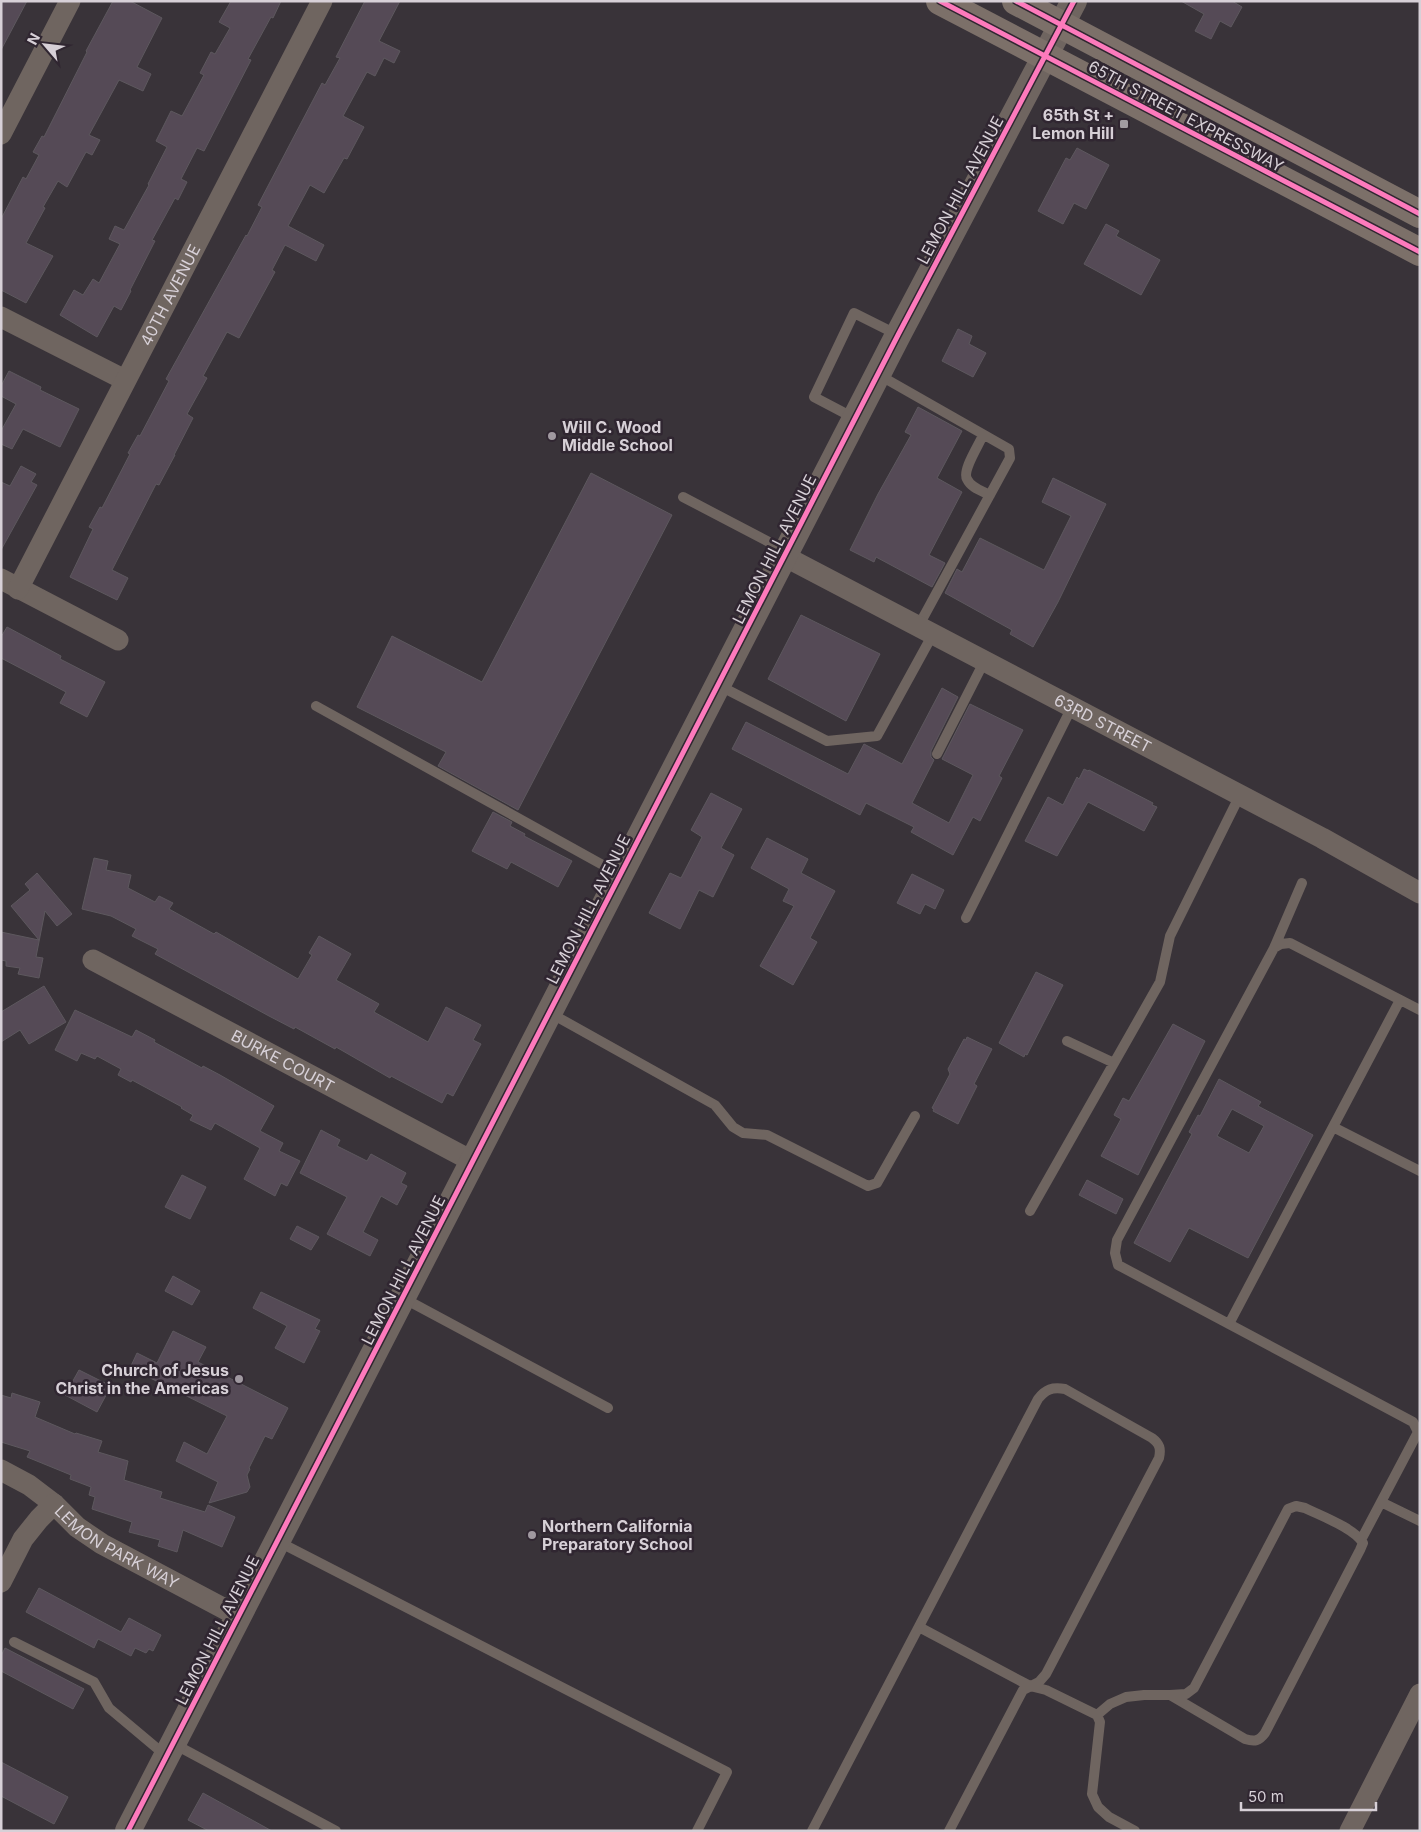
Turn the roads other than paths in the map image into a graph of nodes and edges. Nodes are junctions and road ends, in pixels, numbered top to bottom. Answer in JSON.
{"nodes":[{"id":1,"x":70,"y":1,"type":"edge"},
{"id":2,"x":322,"y":1,"type":"edge"},
{"id":3,"x":940,"y":1,"type":"edge"},
{"id":4,"x":1016,"y":1,"type":"edge"},
{"id":5,"x":1074,"y":1,"type":"edge"},
{"id":6,"x":1061,"y":25,"type":"junction"},
{"id":7,"x":1044,"y":56,"type":"junction"},
{"id":8,"x":1,"y":134,"type":"edge"},
{"id":9,"x":1420,"y":214,"type":"edge"},
{"id":10,"x":1420,"y":252,"type":"edge"},
{"id":11,"x":1,"y":317,"type":"edge"},
{"id":12,"x":898,"y":335,"type":"junction"},
{"id":13,"x":878,"y":375,"type":"junction"},
{"id":14,"x":125,"y":380,"type":"junction"},
{"id":15,"x":855,"y":418,"type":"junction"},
{"id":16,"x":984,"y":435,"type":"junction"},
{"id":17,"x":990,"y":495,"type":"junction"},
{"id":18,"x":683,"y":497,"type":"dead end"},
{"id":19,"x":785,"y":554,"type":"junction"},
{"id":20,"x":10,"y":584,"type":"edge"},
{"id":21,"x":926,"y":631,"type":"junction"},
{"id":22,"x":118,"y":640,"type":"dead end"},
{"id":23,"x":984,"y":662,"type":"junction"},
{"id":24,"x":718,"y":685,"type":"junction"},
{"id":25,"x":316,"y":706,"type":"dead end"},
{"id":26,"x":1072,"y":707,"type":"junction"},
{"id":27,"x":937,"y":754,"type":"dead end"},
{"id":28,"x":1240,"y":795,"type":"junction"},
{"id":29,"x":620,"y":875,"type":"junction"},
{"id":30,"x":1302,"y":883,"type":"dead end"},
{"id":31,"x":1420,"y":893,"type":"edge"},
{"id":32,"x":966,"y":918,"type":"dead end"},
{"id":33,"x":1274,"y":948,"type":"junction"},
{"id":34,"x":93,"y":960,"type":"dead end"},
{"id":35,"x":1400,"y":1000,"type":"junction"},
{"id":36,"x":1420,"y":1010,"type":"edge"},
{"id":37,"x":549,"y":1013,"type":"junction"},
{"id":38,"x":1067,"y":1041,"type":"dead end"},
{"id":39,"x":1114,"y":1063,"type":"junction"},
{"id":40,"x":916,"y":1116,"type":"dead end"},
{"id":41,"x":1333,"y":1127,"type":"junction"},
{"id":42,"x":472,"y":1161,"type":"junction"},
{"id":43,"x":1420,"y":1171,"type":"edge"},
{"id":44,"x":1030,"y":1211,"type":"dead end"},
{"id":45,"x":402,"y":1298,"type":"junction"},
{"id":46,"x":1229,"y":1324,"type":"junction"},
{"id":47,"x":608,"y":1408,"type":"dead end"},
{"id":48,"x":1,"y":1470,"type":"edge"},
{"id":49,"x":1381,"y":1502,"type":"junction"},
{"id":50,"x":54,"y":1504,"type":"junction"},
{"id":51,"x":1420,"y":1521,"type":"edge"},
{"id":52,"x":1361,"y":1540,"type":"junction"},
{"id":53,"x":277,"y":1541,"type":"junction"},
{"id":54,"x":1,"y":1582,"type":"edge"},
{"id":55,"x":238,"y":1616,"type":"junction"},
{"id":56,"x":919,"y":1627,"type":"junction"},
{"id":57,"x":14,"y":1642,"type":"dead end"},
{"id":58,"x":1030,"y":1686,"type":"junction"},
{"id":59,"x":1170,"y":1695,"type":"junction"},
{"id":60,"x":1417,"y":1709,"type":"edge"},
{"id":61,"x":1097,"y":1715,"type":"junction"},
{"id":62,"x":169,"y":1750,"type":"junction"},
{"id":63,"x":128,"y":1831,"type":"edge"},
{"id":64,"x":336,"y":1831,"type":"edge"},
{"id":65,"x":696,"y":1831,"type":"edge"},
{"id":66,"x":812,"y":1831,"type":"edge"},
{"id":67,"x":949,"y":1831,"type":"edge"},
{"id":68,"x":1135,"y":1831,"type":"edge"},
{"id":69,"x":1350,"y":1831,"type":"edge"}],
"edges":[{"from":1,"to":8,"type":"street"},
{"from":2,"to":14,"type":"street","name":"40TH AVENUE"},
{"from":3,"to":7,"type":"main road","name":"65TH STREET EXPRESSWAY"},
{"from":4,"to":6,"type":"main road","name":"65TH STREET EXPRESSWAY"},
{"from":5,"to":6,"type":"street","name":"LEMON HILL AVENUE"},
{"from":6,"to":7,"type":"street","name":"LEMON HILL AVENUE"},
{"from":6,"to":9,"type":"main road","name":"65TH STREET EXPRESSWAY"},
{"from":7,"to":10,"type":"main road","name":"65TH STREET EXPRESSWAY"},
{"from":7,"to":12,"type":"street","name":"LEMON HILL AVENUE"},
{"from":11,"to":14,"type":"street"},
{"from":12,"to":13,"type":"street","name":"LEMON HILL AVENUE"},
{"from":12,"to":15,"type":"lane"},
{"from":13,"to":15,"type":"street","name":"LEMON HILL AVENUE"},
{"from":13,"to":16,"type":"lane"},
{"from":14,"to":20,"type":"street","name":"40TH AVENUE"},
{"from":15,"to":19,"type":"street","name":"LEMON HILL AVENUE"},
{"from":16,"to":17,"type":"lane"},
{"from":16,"to":17,"type":"lane"},
{"from":17,"to":21,"type":"lane"},
{"from":18,"to":19,"type":"lane"},
{"from":19,"to":21,"type":"street","name":"63RD STREET"},
{"from":19,"to":24,"type":"street","name":"LEMON HILL AVENUE"},
{"from":20,"to":22,"type":"street"},
{"from":21,"to":23,"type":"street","name":"63RD STREET"},
{"from":21,"to":24,"type":"lane"},
{"from":23,"to":26,"type":"street","name":"63RD STREET"},
{"from":23,"to":27,"type":"lane"},
{"from":24,"to":29,"type":"street","name":"LEMON HILL AVENUE"},
{"from":25,"to":29,"type":"lane"},
{"from":26,"to":28,"type":"street","name":"63RD STREET"},
{"from":26,"to":32,"type":"lane"},
{"from":28,"to":31,"type":"street","name":"63RD STREET"},
{"from":28,"to":39,"type":"lane"},
{"from":29,"to":37,"type":"street","name":"LEMON HILL AVENUE"},
{"from":30,"to":33,"type":"lane"},
{"from":33,"to":35,"type":"lane"},
{"from":33,"to":46,"type":"lane"},
{"from":34,"to":42,"type":"street","name":"BURKE COURT"},
{"from":35,"to":36,"type":"lane"},
{"from":35,"to":41,"type":"lane"},
{"from":37,"to":40,"type":"lane"},
{"from":37,"to":42,"type":"street","name":"LEMON HILL AVENUE"},
{"from":38,"to":39,"type":"lane"},
{"from":39,"to":44,"type":"lane"},
{"from":41,"to":43,"type":"lane"},
{"from":41,"to":46,"type":"lane"},
{"from":42,"to":45,"type":"street","name":"LEMON HILL AVENUE"},
{"from":45,"to":47,"type":"lane"},
{"from":45,"to":53,"type":"street","name":"LEMON HILL AVENUE"},
{"from":46,"to":49,"type":"lane"},
{"from":48,"to":50,"type":"street","name":"LEMON PARK WAY"},
{"from":49,"to":51,"type":"lane"},
{"from":49,"to":52,"type":"lane"},
{"from":50,"to":54,"type":"street"},
{"from":50,"to":55,"type":"street","name":"LEMON PARK WAY"},
{"from":52,"to":59,"type":"lane"},
{"from":52,"to":59,"type":"lane"},
{"from":53,"to":55,"type":"street","name":"LEMON HILL AVENUE"},
{"from":53,"to":65,"type":"lane"},
{"from":55,"to":62,"type":"street","name":"LEMON HILL AVENUE"},
{"from":56,"to":58,"type":"lane"},
{"from":56,"to":58,"type":"lane"},
{"from":56,"to":66,"type":"lane"},
{"from":57,"to":62,"type":"lane"},
{"from":58,"to":61,"type":"lane"},
{"from":58,"to":67,"type":"lane"},
{"from":59,"to":61,"type":"lane"},
{"from":60,"to":69,"type":"street"},
{"from":61,"to":68,"type":"lane"},
{"from":62,"to":63,"type":"street","name":"LEMON HILL AVENUE"},
{"from":62,"to":64,"type":"lane"}]}
